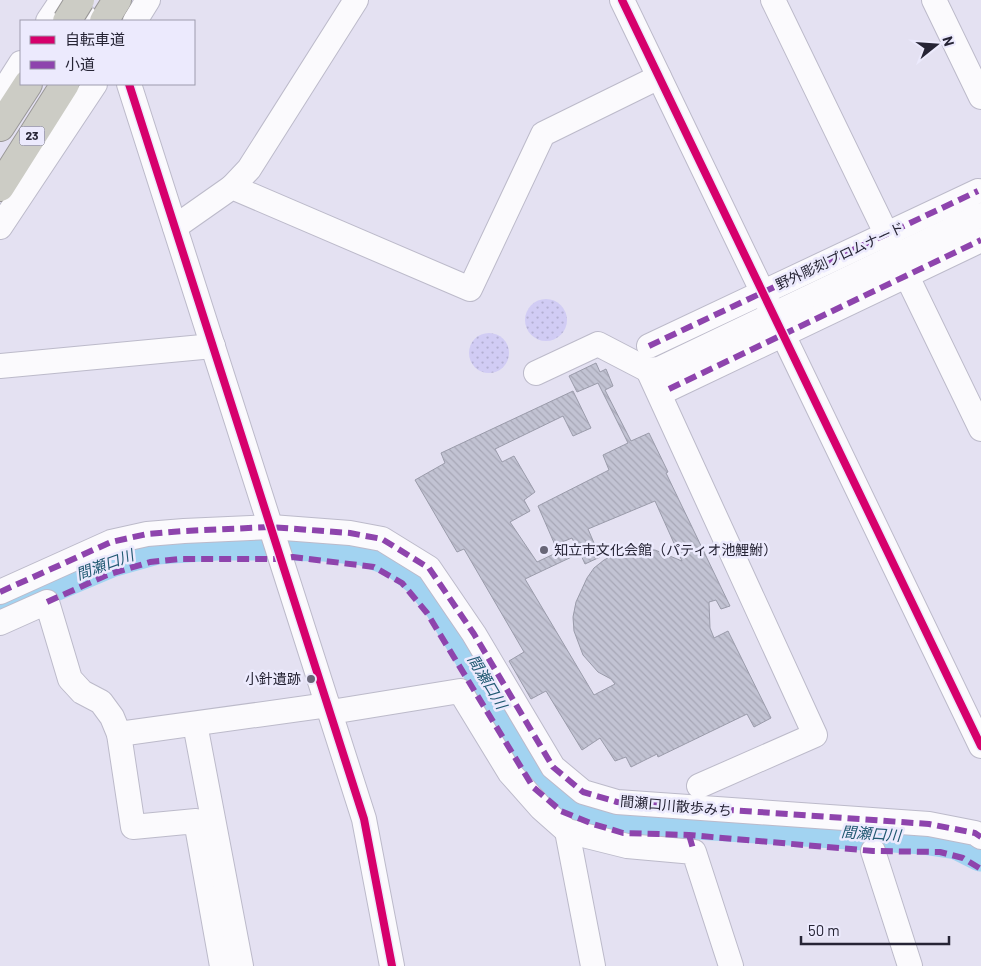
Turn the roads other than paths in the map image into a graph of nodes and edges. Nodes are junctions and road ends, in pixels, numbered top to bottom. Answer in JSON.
{"nodes":[{"id":1,"x":62,"y":0,"type":"edge"},
{"id":2,"x":67,"y":0,"type":"edge"},
{"id":3,"x":80,"y":0,"type":"edge"},
{"id":4,"x":117,"y":0,"type":"edge"},
{"id":5,"x":148,"y":0,"type":"edge"},
{"id":6,"x":356,"y":0,"type":"edge"},
{"id":7,"x":622,"y":0,"type":"edge"},
{"id":8,"x":773,"y":0,"type":"edge"},
{"id":9,"x":934,"y":0,"type":"edge"},
{"id":10,"x":49,"y":20,"type":"edge"},
{"id":11,"x":68,"y":20,"type":"edge"},
{"id":12,"x":88,"y":20,"type":"edge"},
{"id":13,"x":105,"y":20,"type":"edge"},
{"id":14,"x":136,"y":20,"type":"edge"},
{"id":15,"x":20,"y":65,"type":"edge"},
{"id":16,"x":659,"y":78,"type":"junction"},
{"id":17,"x":27,"y":85,"type":"edge"},
{"id":18,"x":64,"y":85,"type":"edge"},
{"id":19,"x":94,"y":85,"type":"edge"},
{"id":20,"x":129,"y":85,"type":"edge"},
{"id":21,"x":0,"y":96,"type":"edge"},
{"id":22,"x":981,"y":97,"type":"edge"},
{"id":23,"x":0,"y":127,"type":"edge"},
{"id":24,"x":0,"y":187,"type":"edge"},
{"id":25,"x":232,"y":187,"type":"junction"},
{"id":26,"x":978,"y":190,"type":"dead end"},
{"id":27,"x":981,"y":215,"type":"edge"},
{"id":28,"x":0,"y":227,"type":"edge"},
{"id":29,"x":175,"y":227,"type":"junction"},
{"id":30,"x":886,"y":234,"type":"junction"},
{"id":31,"x":981,"y":240,"type":"edge"},
{"id":32,"x":901,"y":266,"type":"junction"},
{"id":33,"x":763,"y":292,"type":"junction"},
{"id":34,"x":778,"y":325,"type":"junction"},
{"id":35,"x":213,"y":346,"type":"junction"},
{"id":36,"x":649,"y":346,"type":"dead end"},
{"id":37,"x":0,"y":366,"type":"edge"},
{"id":38,"x":536,"y":373,"type":"dead end"},
{"id":39,"x":659,"y":376,"type":"junction"},
{"id":40,"x":981,"y":429,"type":"edge"},
{"id":41,"x":271,"y":528,"type":"junction"},
{"id":42,"x":0,"y":592,"type":"edge"},
{"id":43,"x":0,"y":623,"type":"edge"},
{"id":44,"x":329,"y":709,"type":"junction"},
{"id":45,"x":195,"y":724,"type":"junction"},
{"id":46,"x":119,"y":734,"type":"junction"},
{"id":47,"x":981,"y":746,"type":"edge"},
{"id":48,"x":699,"y":786,"type":"dead end"},
{"id":49,"x":567,"y":831,"type":"junction"},
{"id":50,"x":981,"y":837,"type":"edge"},
{"id":51,"x":873,"y":851,"type":"dead end"},
{"id":52,"x":222,"y":966,"type":"edge"},
{"id":53,"x":241,"y":966,"type":"edge"},
{"id":54,"x":392,"y":966,"type":"edge"},
{"id":55,"x":593,"y":966,"type":"edge"},
{"id":56,"x":731,"y":966,"type":"edge"},
{"id":57,"x":910,"y":966,"type":"edge"}],
"edges":[{"from":1,"to":10,"type":"street"},
{"from":2,"to":12,"type":"street"},
{"from":3,"to":11,"type":"highway","bridge":true},
{"from":4,"to":13,"type":"highway"},
{"from":5,"to":14,"type":"street"},
{"from":6,"to":25,"type":"street"},
{"from":7,"to":16,"type":"street"},
{"from":8,"to":30,"type":"street"},
{"from":9,"to":22,"type":"street"},
{"from":15,"to":21,"type":"street"},
{"from":16,"to":25,"type":"street"},
{"from":16,"to":33,"type":"street"},
{"from":17,"to":23,"type":"highway","number":"23"},
{"from":18,"to":24,"type":"highway","number":"23"},
{"from":19,"to":28,"type":"street"},
{"from":20,"to":29,"type":"street"},
{"from":25,"to":29,"type":"street"},
{"from":26,"to":30,"type":"street","name":"野外彫刻プロムナード"},
{"from":27,"to":32,"type":"street"},
{"from":29,"to":35,"type":"street"},
{"from":30,"to":32,"type":"street"},
{"from":30,"to":33,"type":"street","name":"野外彫刻プロムナード"},
{"from":31,"to":32,"type":"street"},
{"from":32,"to":34,"type":"street"},
{"from":32,"to":40,"type":"street"},
{"from":33,"to":34,"type":"street"},
{"from":33,"to":36,"type":"street","name":"野外彫刻プロムナード"},
{"from":34,"to":39,"type":"street"},
{"from":34,"to":47,"type":"street"},
{"from":35,"to":37,"type":"street"},
{"from":35,"to":41,"type":"street"},
{"from":38,"to":39,"type":"street"},
{"from":39,"to":48,"type":"street"},
{"from":41,"to":42,"type":"street","name":"間瀬口川散歩みち"},
{"from":41,"to":44,"type":"street"},
{"from":41,"to":50,"type":"street","name":"間瀬口川散歩みち"},
{"from":43,"to":46,"type":"street"},
{"from":44,"to":45,"type":"street"},
{"from":44,"to":49,"type":"street"},
{"from":44,"to":54,"type":"street"},
{"from":45,"to":46,"type":"street"},
{"from":45,"to":53,"type":"street"},
{"from":46,"to":52,"type":"street"},
{"from":49,"to":55,"type":"street"},
{"from":49,"to":56,"type":"street"},
{"from":51,"to":57,"type":"street"}]}
